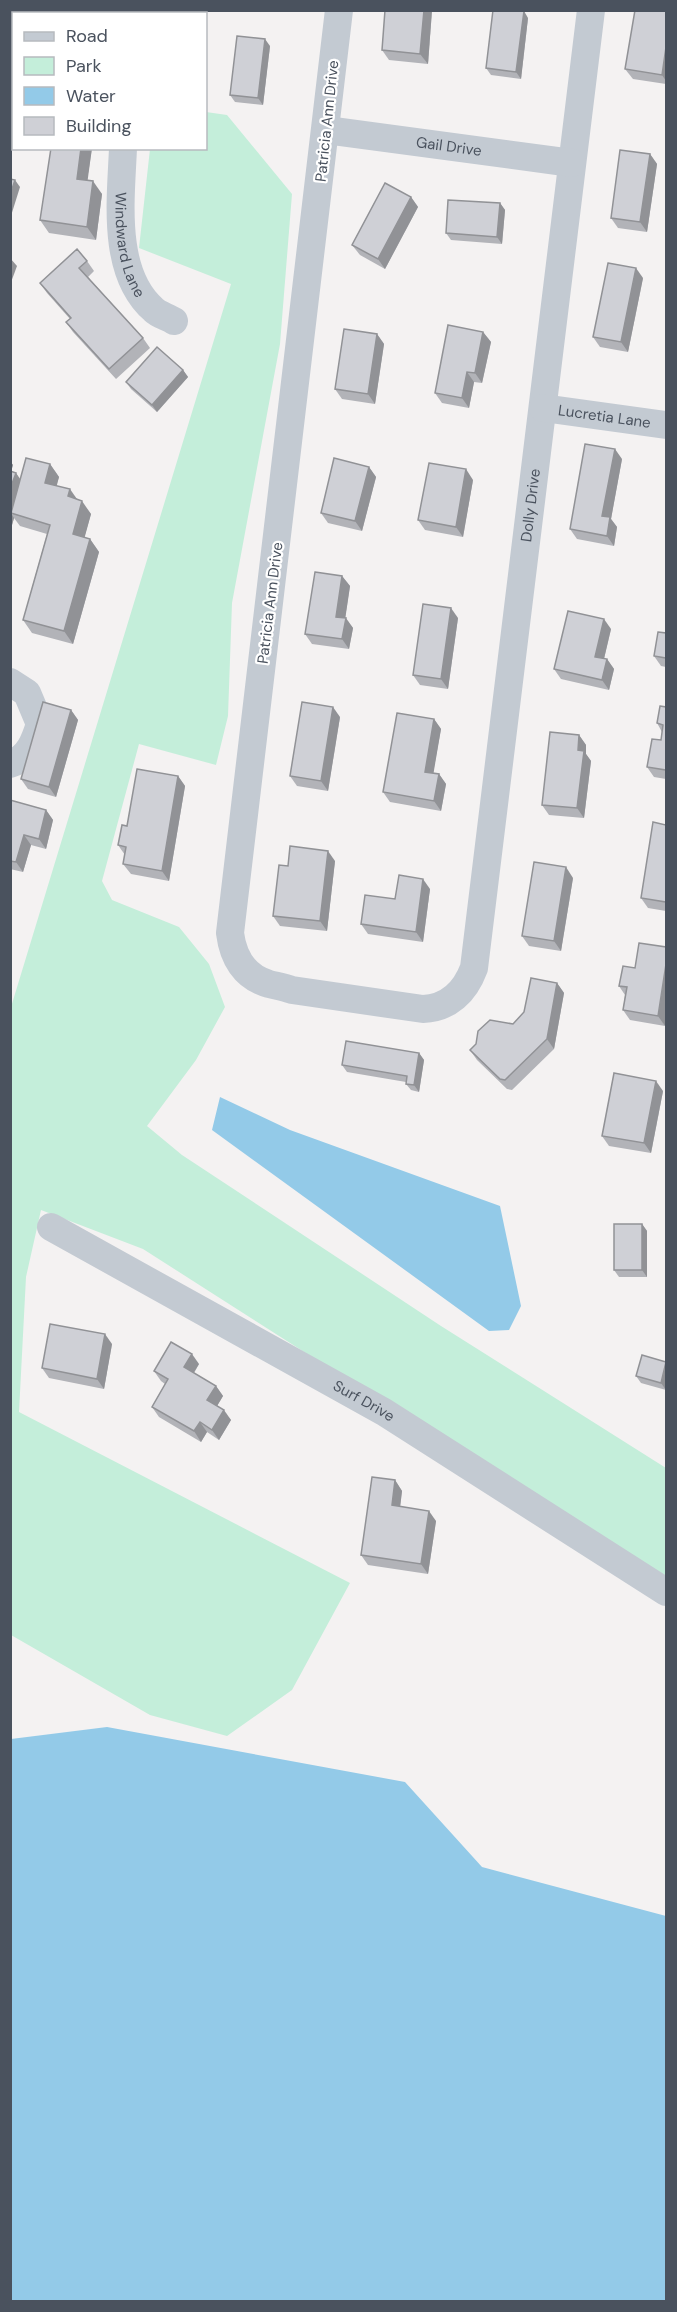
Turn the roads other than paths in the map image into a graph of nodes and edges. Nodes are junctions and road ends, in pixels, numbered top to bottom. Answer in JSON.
{"nodes":[{"id":1,"x":339,"y":10,"type":"edge"},
{"id":2,"x":591,"y":10,"type":"edge"},
{"id":3,"x":326,"y":130,"type":"junction"},
{"id":4,"x":123,"y":150,"type":"edge"},
{"id":5,"x":572,"y":163,"type":"junction"},
{"id":6,"x":174,"y":321,"type":"dead end"},
{"id":7,"x":543,"y":408,"type":"junction"},
{"id":8,"x":666,"y":425,"type":"edge"},
{"id":9,"x":10,"y":682,"type":"edge"},
{"id":10,"x":10,"y":764,"type":"edge"},
{"id":11,"x":459,"y":995,"type":"joint"},
{"id":12,"x":51,"y":1227,"type":"dead end"},
{"id":13,"x":666,"y":1592,"type":"edge"}],
"edges":[{"from":1,"to":3,"type":"street","name":"Patricia Ann Drive"},
{"from":2,"to":5,"type":"street","name":"Dolly Drive"},
{"from":3,"to":5,"type":"street","name":"Gail Drive"},
{"from":3,"to":11,"type":"street","name":"Patricia Ann Drive"},
{"from":4,"to":6,"type":"street","name":"Windward Lane"},
{"from":5,"to":7,"type":"street","name":"Dolly Drive"},
{"from":7,"to":8,"type":"street","name":"Lucretia Lane"},
{"from":7,"to":11,"type":"street","name":"Dolly Drive"},
{"from":9,"to":10,"type":"street"},
{"from":12,"to":13,"type":"street","name":"Surf Drive"}]}
